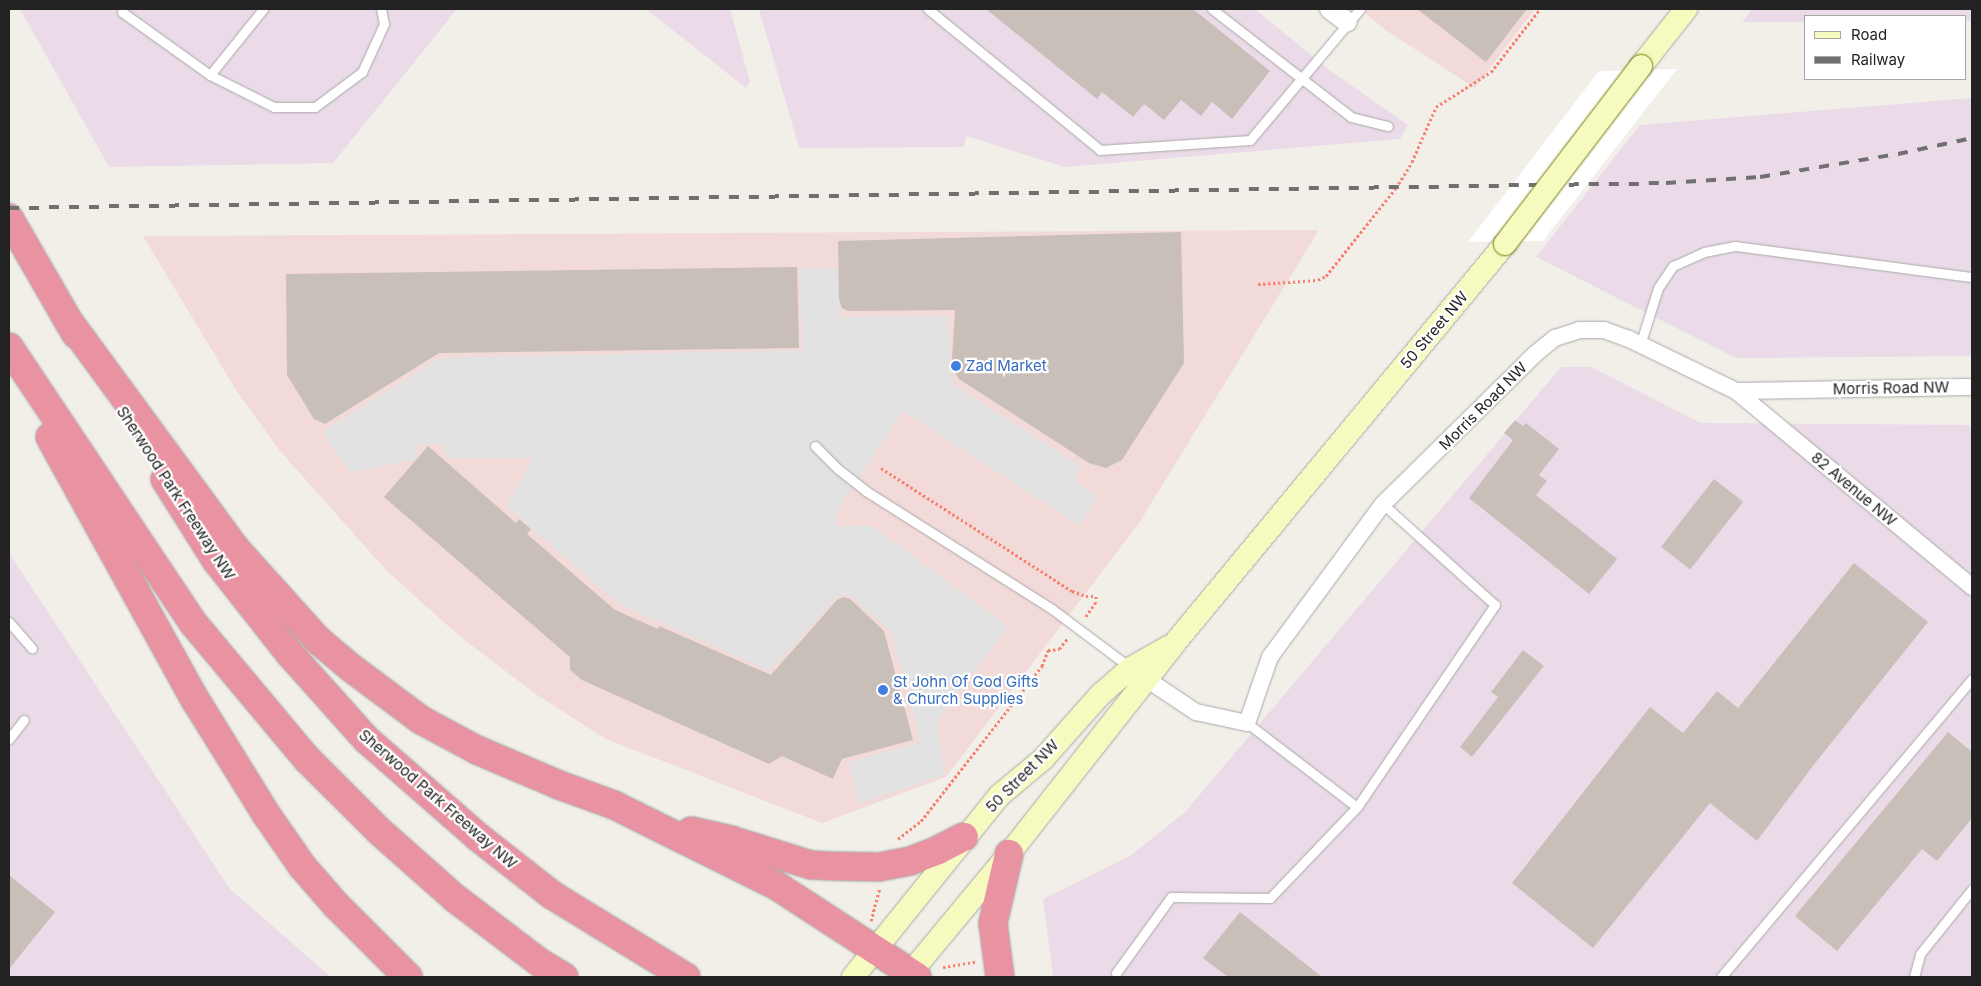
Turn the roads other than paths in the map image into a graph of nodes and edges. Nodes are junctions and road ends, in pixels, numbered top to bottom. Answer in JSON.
{"nodes":[{"id":1,"x":263,"y":9,"type":"edge"},
{"id":2,"x":381,"y":9,"type":"edge"},
{"id":3,"x":928,"y":9,"type":"edge"},
{"id":4,"x":1212,"y":9,"type":"edge"},
{"id":5,"x":1330,"y":9,"type":"edge"},
{"id":6,"x":1686,"y":9,"type":"edge"},
{"id":7,"x":122,"y":10,"type":"edge"},
{"id":8,"x":1353,"y":15,"type":"edge"},
{"id":9,"x":210,"y":75,"type":"junction"},
{"id":10,"x":1300,"y":80,"type":"junction"},
{"id":11,"x":1388,"y":126,"type":"dead end"},
{"id":12,"x":9,"y":218,"type":"edge"},
{"id":13,"x":1972,"y":276,"type":"edge"},
{"id":14,"x":67,"y":319,"type":"junction"},
{"id":15,"x":1640,"y":344,"type":"junction"},
{"id":16,"x":9,"y":347,"type":"edge"},
{"id":17,"x":9,"y":362,"type":"edge"},
{"id":18,"x":1972,"y":387,"type":"edge"},
{"id":19,"x":1736,"y":391,"type":"junction"},
{"id":20,"x":815,"y":446,"type":"dead end"},
{"id":21,"x":1383,"y":504,"type":"junction"},
{"id":22,"x":1972,"y":587,"type":"edge"},
{"id":23,"x":9,"y":622,"type":"edge"},
{"id":24,"x":32,"y":648,"type":"dead end"},
{"id":25,"x":1139,"y":674,"type":"junction"},
{"id":26,"x":1972,"y":679,"type":"edge"},
{"id":27,"x":24,"y":720,"type":"dead end"},
{"id":28,"x":1247,"y":723,"type":"junction"},
{"id":29,"x":9,"y":739,"type":"edge"},
{"id":30,"x":1357,"y":807,"type":"junction"},
{"id":31,"x":654,"y":825,"type":"junction"},
{"id":32,"x":964,"y":837,"type":"junction"},
{"id":33,"x":1009,"y":854,"type":"junction"},
{"id":34,"x":1972,"y":889,"type":"edge"},
{"id":35,"x":874,"y":950,"type":"junction"},
{"id":36,"x":398,"y":969,"type":"edge"},
{"id":37,"x":1116,"y":972,"type":"dead end"},
{"id":38,"x":911,"y":976,"type":"edge"},
{"id":39,"x":415,"y":977,"type":"edge"},
{"id":40,"x":564,"y":977,"type":"edge"},
{"id":41,"x":686,"y":977,"type":"edge"},
{"id":42,"x":853,"y":977,"type":"edge"},
{"id":43,"x":1000,"y":977,"type":"edge"},
{"id":44,"x":1721,"y":977,"type":"edge"},
{"id":45,"x":1914,"y":977,"type":"edge"}],
"edges":[{"from":1,"to":9,"type":"lane"},
{"from":2,"to":9,"type":"lane"},
{"from":3,"to":10,"type":"lane"},
{"from":4,"to":10,"type":"lane"},
{"from":5,"to":8,"type":"street"},
{"from":6,"to":25,"type":"main road","name":"50 Street NW","bridge":true},
{"from":7,"to":9,"type":"lane"},
{"from":8,"to":10,"type":"lane"},
{"from":10,"to":11,"type":"lane"},
{"from":12,"to":14,"type":"highway","name":"Sherwood Park Freeway NW"},
{"from":13,"to":15,"type":"lane"},
{"from":14,"to":31,"type":"highway"},
{"from":14,"to":41,"type":"highway","name":"Sherwood Park Freeway NW"},
{"from":15,"to":19,"type":"street","name":"Morris Road NW"},
{"from":15,"to":21,"type":"street","name":"Morris Road NW"},
{"from":16,"to":40,"type":"highway"},
{"from":17,"to":36,"type":"highway"},
{"from":18,"to":19,"type":"street","name":"Morris Road NW"},
{"from":19,"to":22,"type":"street","name":"82 Avenue NW"},
{"from":20,"to":25,"type":"lane"},
{"from":21,"to":28,"type":"street","name":"Morris Road NW"},
{"from":21,"to":30,"type":"lane"},
{"from":23,"to":24,"type":"lane"},
{"from":25,"to":28,"type":"street"},
{"from":25,"to":32,"type":"main road","name":"50 Street NW"},
{"from":25,"to":33,"type":"main road","name":"50 Street NW"},
{"from":26,"to":44,"type":"lane"},
{"from":27,"to":29,"type":"lane"},
{"from":28,"to":30,"type":"lane"},
{"from":30,"to":37,"type":"lane"},
{"from":31,"to":32,"type":"highway"},
{"from":31,"to":35,"type":"highway"},
{"from":32,"to":35,"type":"main road","name":"50 Street NW"},
{"from":33,"to":38,"type":"main road","name":"50 Street NW"},
{"from":33,"to":43,"type":"highway"},
{"from":34,"to":45,"type":"lane"},
{"from":35,"to":38,"type":"highway"},
{"from":35,"to":42,"type":"main road","name":"50 Street NW"},
{"from":36,"to":39,"type":"highway"}]}
